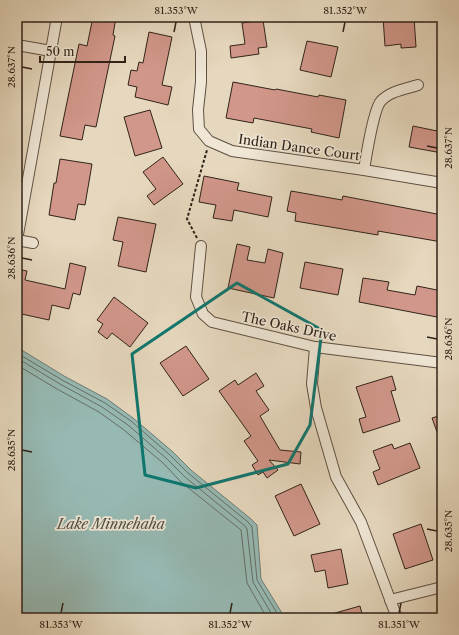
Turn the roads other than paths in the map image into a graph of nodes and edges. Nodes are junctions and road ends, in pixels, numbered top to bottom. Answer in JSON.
{"nodes":[{"id":1,"x":57,"y":17,"type":"edge"},
{"id":2,"x":194,"y":17,"type":"edge"},
{"id":3,"x":17,"y":45,"type":"edge"},
{"id":4,"x":51,"y":51,"type":"junction"},
{"id":5,"x":418,"y":85,"type":"dead end"},
{"id":6,"x":364,"y":170,"type":"junction"},
{"id":7,"x":442,"y":183,"type":"edge"},
{"id":8,"x":17,"y":240,"type":"edge"},
{"id":9,"x":33,"y":243,"type":"dead end"},
{"id":10,"x":201,"y":246,"type":"road end"},
{"id":11,"x":315,"y":347,"type":"junction"},
{"id":12,"x":442,"y":363,"type":"edge"},
{"id":13,"x":442,"y":587,"type":"edge"},
{"id":14,"x":390,"y":600,"type":"junction"},
{"id":15,"x":398,"y":618,"type":"edge"}],
"edges":[{"from":1,"to":4,"type":"street"},
{"from":2,"to":6,"type":"street","name":"Indian Dance Court"},
{"from":3,"to":4,"type":"street"},
{"from":4,"to":8,"type":"street"},
{"from":5,"to":6,"type":"street"},
{"from":6,"to":7,"type":"street","name":"Indian Dance Court"},
{"from":8,"to":9,"type":"street"},
{"from":10,"to":11,"type":"street","name":"The Oaks Drive"},
{"from":11,"to":12,"type":"street","name":"The Oaks Drive"},
{"from":11,"to":14,"type":"street"},
{"from":13,"to":14,"type":"street"},
{"from":14,"to":15,"type":"street"}]}
